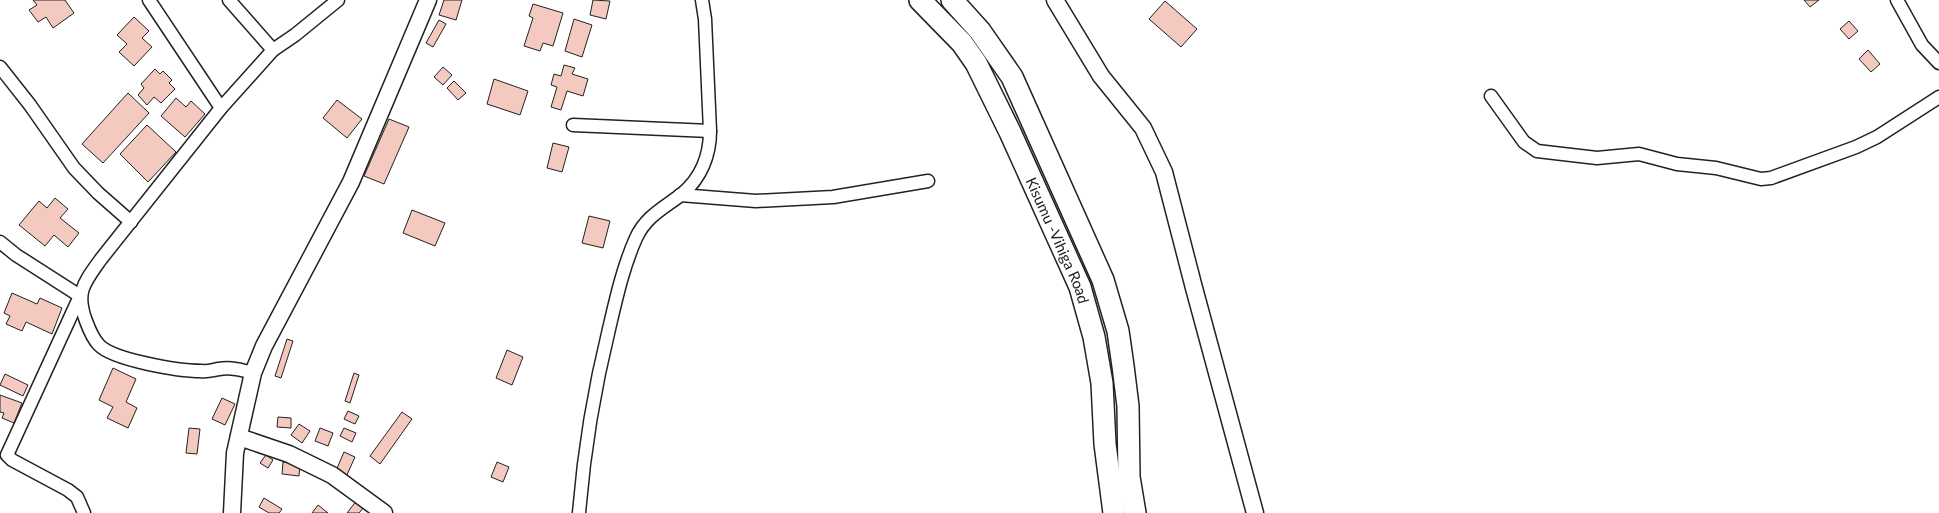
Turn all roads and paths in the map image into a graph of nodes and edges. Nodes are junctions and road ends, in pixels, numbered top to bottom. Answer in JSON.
{"nodes":[{"id":1,"x":149,"y":0,"type":"edge"},
{"id":2,"x":229,"y":0,"type":"edge"},
{"id":3,"x":338,"y":0,"type":"edge"},
{"id":4,"x":428,"y":0,"type":"edge"},
{"id":5,"x":702,"y":0,"type":"edge"},
{"id":6,"x":920,"y":0,"type":"edge"},
{"id":7,"x":952,"y":0,"type":"edge"},
{"id":8,"x":1055,"y":0,"type":"edge"},
{"id":9,"x":1897,"y":0,"type":"edge"},
{"id":10,"x":273,"y":50,"type":"junction"},
{"id":11,"x":1939,"y":63,"type":"edge"},
{"id":12,"x":0,"y":67,"type":"edge"},
{"id":13,"x":1490,"y":96,"type":"dead end"},
{"id":14,"x":1939,"y":97,"type":"edge"},
{"id":15,"x":221,"y":108,"type":"junction"},
{"id":16,"x":573,"y":125,"type":"dead end"},
{"id":17,"x":710,"y":131,"type":"junction"},
{"id":18,"x":928,"y":181,"type":"dead end"},
{"id":19,"x":680,"y":195,"type":"junction"},
{"id":20,"x":131,"y":222,"type":"junction"},
{"id":21,"x":0,"y":242,"type":"edge"},
{"id":22,"x":80,"y":296,"type":"junction"},
{"id":23,"x":253,"y":373,"type":"junction"},
{"id":24,"x":238,"y":437,"type":"junction"},
{"id":25,"x":4,"y":455,"type":"edge"},
{"id":26,"x":84,"y":513,"type":"edge"},
{"id":27,"x":232,"y":513,"type":"edge"},
{"id":28,"x":384,"y":513,"type":"edge"},
{"id":29,"x":579,"y":513,"type":"edge"},
{"id":30,"x":1114,"y":513,"type":"edge"},
{"id":31,"x":1135,"y":513,"type":"edge"},
{"id":32,"x":1256,"y":513,"type":"edge"}],
"edges":[{"from":1,"to":15,"type":"street"},
{"from":2,"to":10,"type":"street"},
{"from":3,"to":10,"type":"street"},
{"from":4,"to":23,"type":"street"},
{"from":5,"to":17,"type":"street"},
{"from":6,"to":30,"type":"highway","name":"Kisumu -Vihiga Road"},
{"from":7,"to":31,"type":"highway","name":"Kisumu -Vihiga Road"},
{"from":8,"to":32,"type":"street"},
{"from":9,"to":11,"type":"street"},
{"from":10,"to":15,"type":"street"},
{"from":12,"to":20,"type":"street"},
{"from":13,"to":14,"type":"street"},
{"from":15,"to":20,"type":"street"},
{"from":16,"to":17,"type":"street"},
{"from":17,"to":19,"type":"street"},
{"from":18,"to":19,"type":"street"},
{"from":19,"to":29,"type":"street"},
{"from":20,"to":22,"type":"street"},
{"from":21,"to":22,"type":"street"},
{"from":22,"to":23,"type":"street"},
{"from":22,"to":25,"type":"street"},
{"from":23,"to":24,"type":"street"},
{"from":24,"to":27,"type":"street"},
{"from":24,"to":28,"type":"street"},
{"from":25,"to":26,"type":"street"}]}
